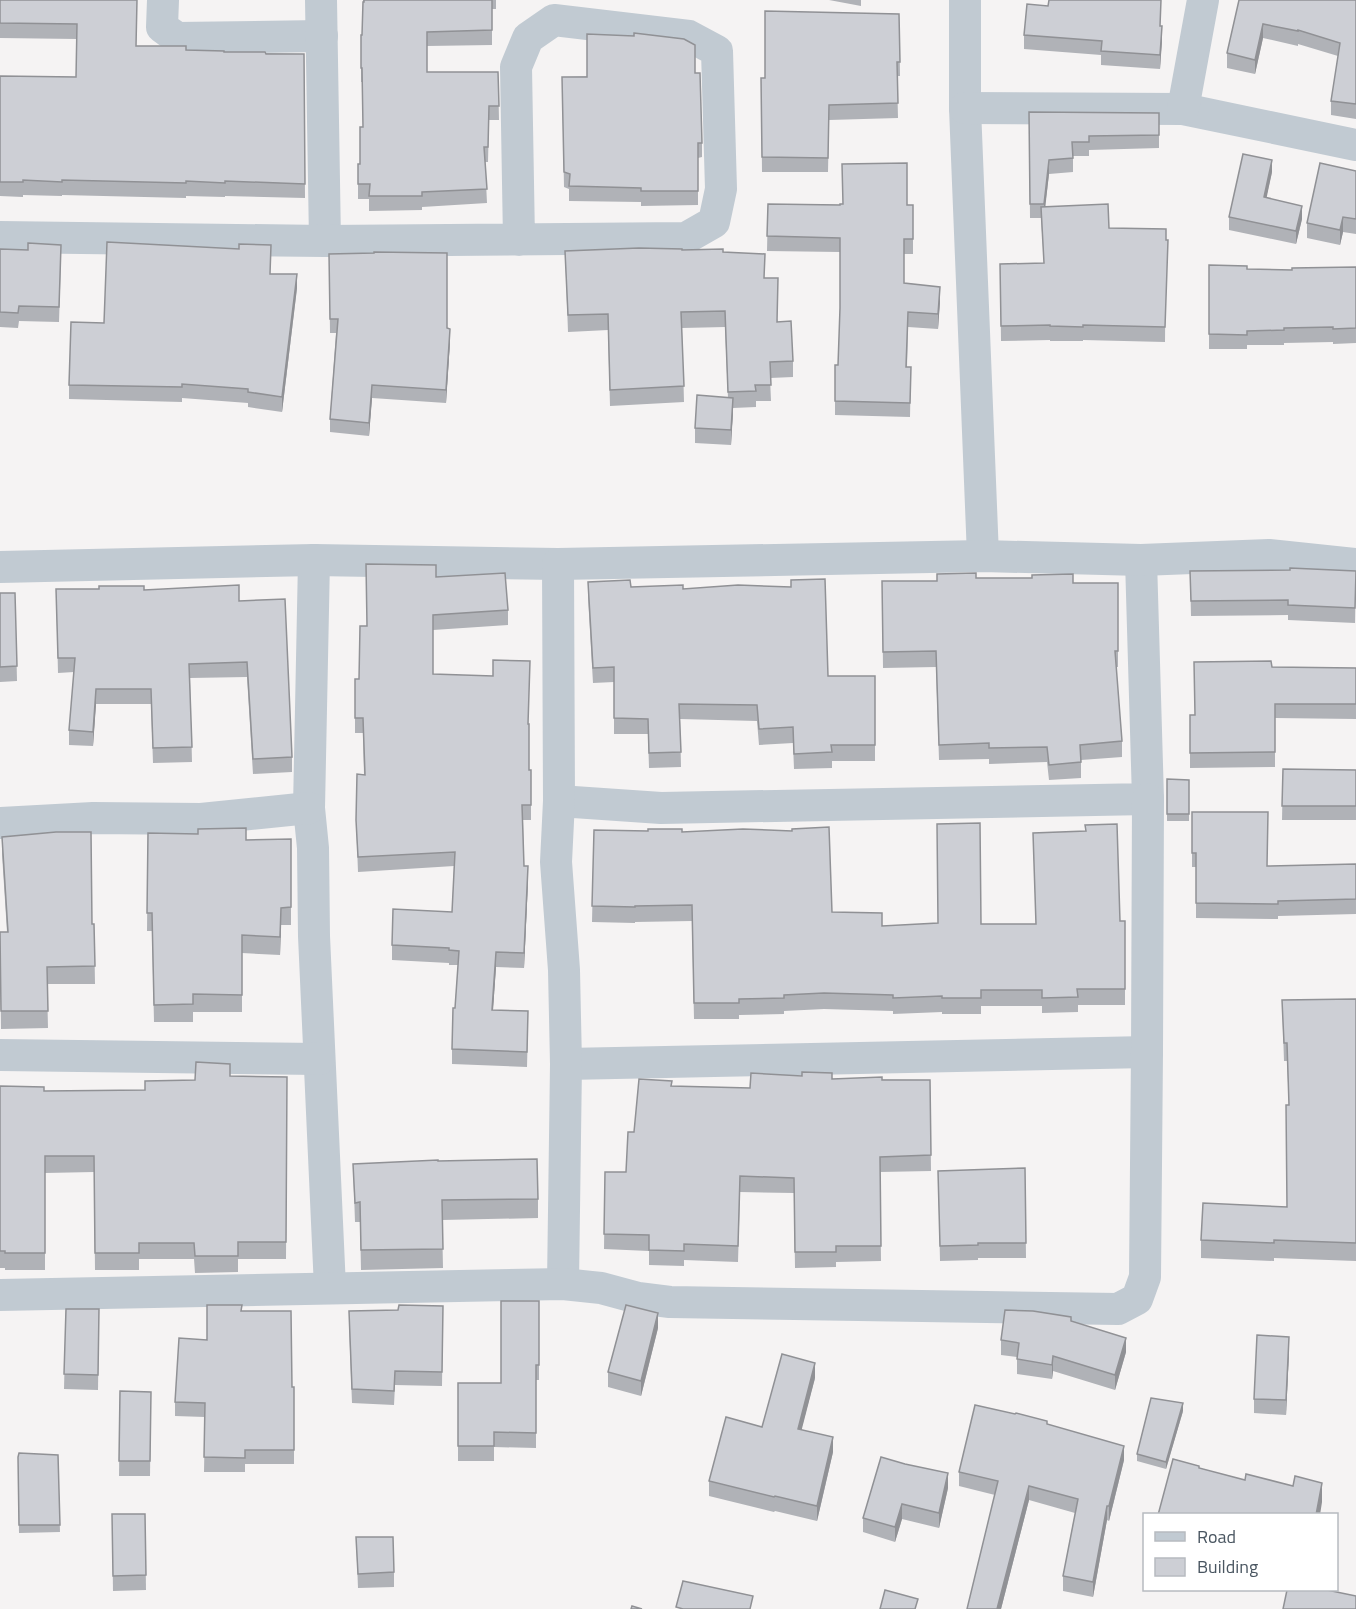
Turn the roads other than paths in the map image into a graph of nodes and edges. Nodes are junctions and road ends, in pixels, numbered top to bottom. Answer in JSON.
{"nodes":[{"id":1,"x":163,"y":0,"type":"edge"},
{"id":2,"x":321,"y":0,"type":"edge"},
{"id":3,"x":965,"y":0,"type":"edge"},
{"id":4,"x":1203,"y":0,"type":"edge"},
{"id":5,"x":322,"y":36,"type":"junction"},
{"id":6,"x":964,"y":108,"type":"junction"},
{"id":7,"x":1183,"y":110,"type":"junction"},
{"id":8,"x":1356,"y":145,"type":"edge"},
{"id":9,"x":0,"y":237,"type":"edge"},
{"id":10,"x":519,"y":240,"type":"junction"},
{"id":11,"x":325,"y":242,"type":"junction"},
{"id":12,"x":983,"y":556,"type":"junction"},
{"id":13,"x":314,"y":560,"type":"junction"},
{"id":14,"x":1141,"y":560,"type":"junction"},
{"id":15,"x":558,"y":564,"type":"junction"},
{"id":16,"x":1356,"y":564,"type":"edge"},
{"id":17,"x":0,"y":567,"type":"edge"},
{"id":18,"x":1148,"y":799,"type":"junction"},
{"id":19,"x":559,"y":801,"type":"junction"},
{"id":20,"x":309,"y":808,"type":"junction"},
{"id":21,"x":0,"y":823,"type":"edge"},
{"id":22,"x":1147,"y":1052,"type":"junction"},
{"id":23,"x":0,"y":1055,"type":"edge"},
{"id":24,"x":319,"y":1059,"type":"junction"},
{"id":25,"x":566,"y":1064,"type":"junction"},
{"id":26,"x":563,"y":1284,"type":"junction"},
{"id":27,"x":330,"y":1288,"type":"junction"},
{"id":28,"x":0,"y":1294,"type":"edge"}],
"edges":[{"from":1,"to":5,"type":"street"},
{"from":2,"to":5,"type":"street"},
{"from":3,"to":6,"type":"street"},
{"from":4,"to":7,"type":"street"},
{"from":5,"to":11,"type":"street"},
{"from":6,"to":7,"type":"street"},
{"from":6,"to":12,"type":"street"},
{"from":7,"to":8,"type":"street"},
{"from":9,"to":11,"type":"street"},
{"from":10,"to":10,"type":"street"},
{"from":10,"to":11,"type":"street"},
{"from":12,"to":14,"type":"street"},
{"from":12,"to":15,"type":"street"},
{"from":13,"to":15,"type":"street"},
{"from":13,"to":17,"type":"street"},
{"from":13,"to":20,"type":"street"},
{"from":14,"to":16,"type":"street"},
{"from":14,"to":18,"type":"street"},
{"from":15,"to":19,"type":"street"},
{"from":18,"to":19,"type":"street"},
{"from":18,"to":22,"type":"street"},
{"from":19,"to":25,"type":"street"},
{"from":20,"to":21,"type":"street"},
{"from":20,"to":24,"type":"street"},
{"from":22,"to":25,"type":"street"},
{"from":22,"to":26,"type":"street"},
{"from":23,"to":24,"type":"street"},
{"from":24,"to":27,"type":"street"},
{"from":25,"to":26,"type":"street"},
{"from":26,"to":27,"type":"street"},
{"from":27,"to":28,"type":"street"}]}
